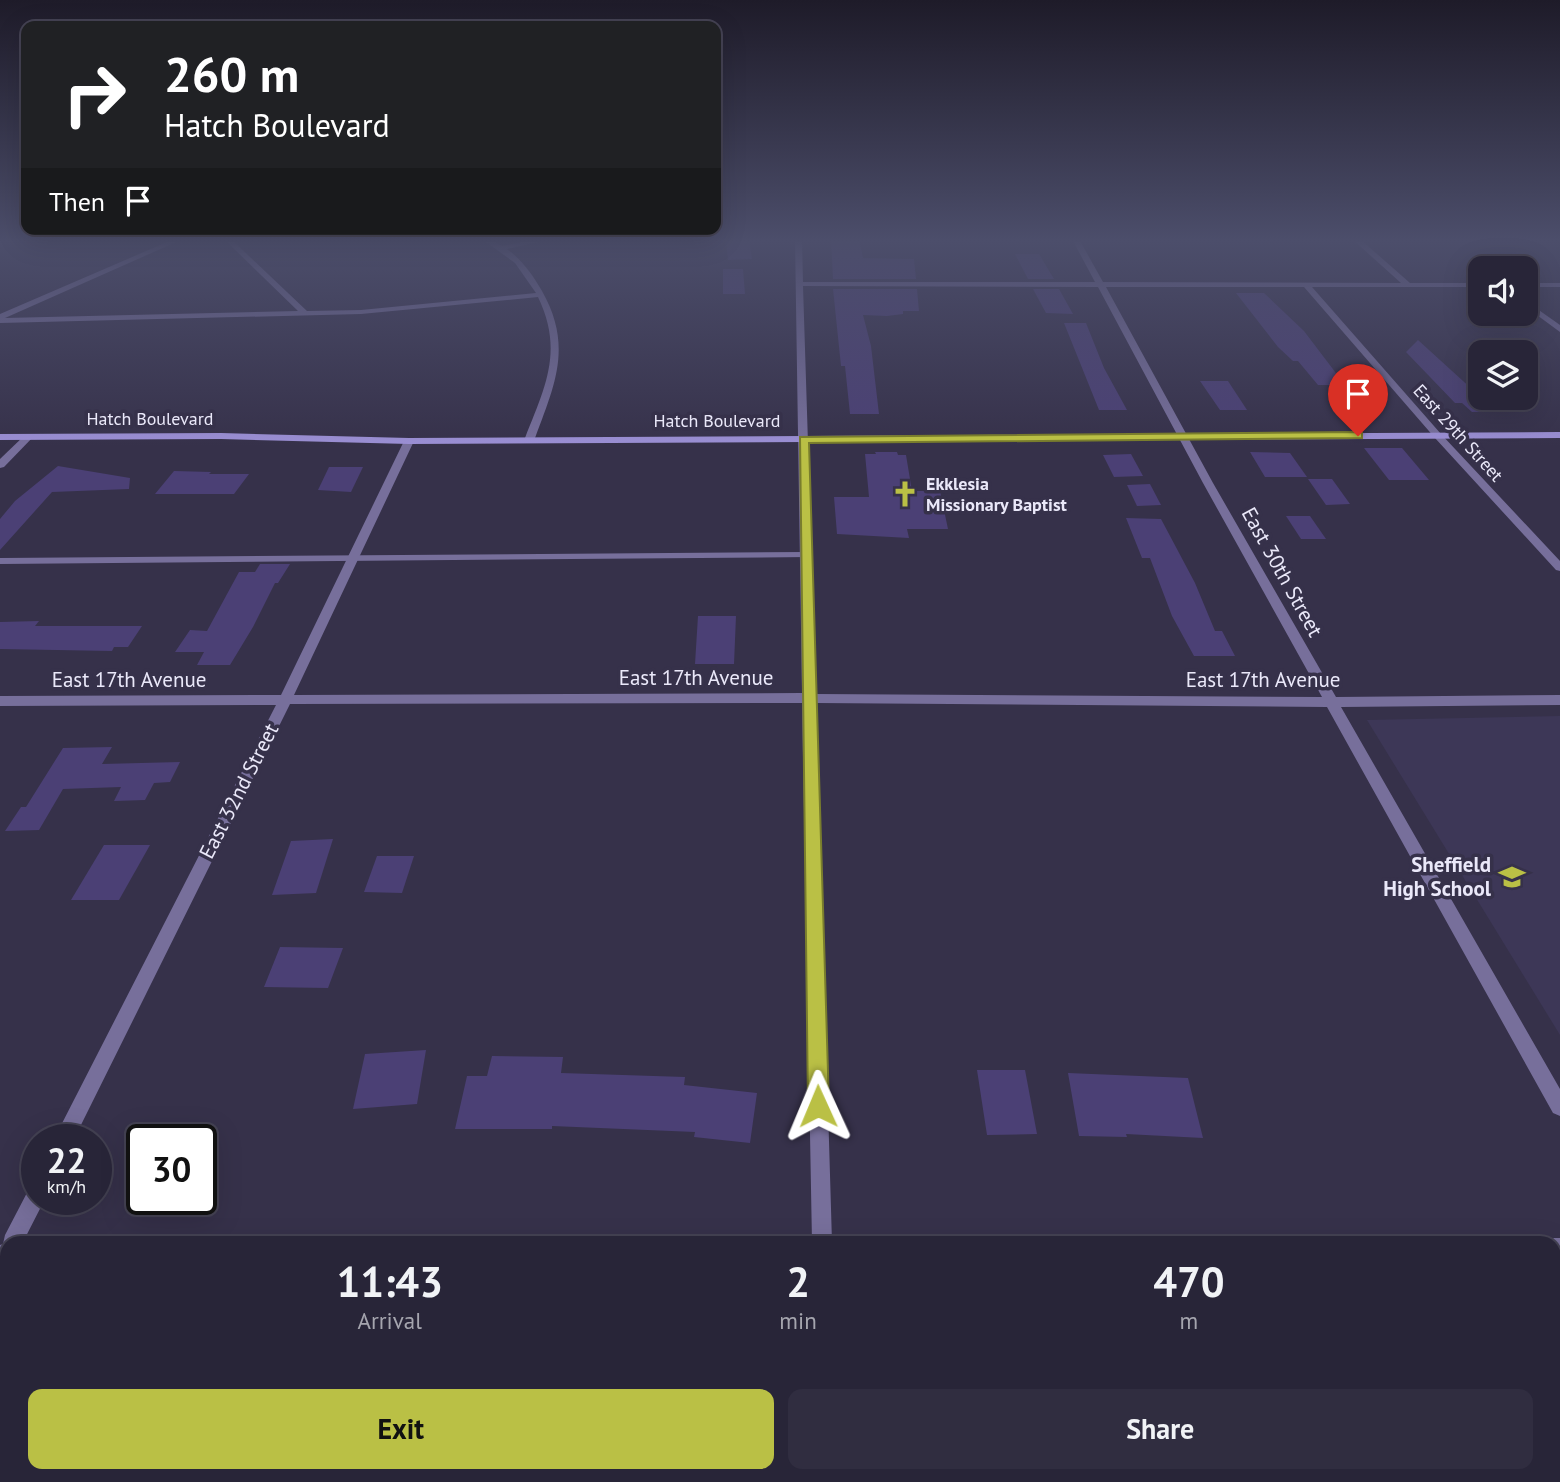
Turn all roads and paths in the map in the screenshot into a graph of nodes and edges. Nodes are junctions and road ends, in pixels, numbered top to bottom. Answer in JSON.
{"nodes":[{"id":1,"x":24,"y":308,"type":"edge"},
{"id":2,"x":300,"y":308,"type":"edge"},
{"id":3,"x":407,"y":308,"type":"edge"},
{"id":4,"x":545,"y":308,"type":"edge"},
{"id":5,"x":801,"y":308,"type":"edge"},
{"id":6,"x":1114,"y":308,"type":"edge"},
{"id":7,"x":1326,"y":308,"type":"edge"},
{"id":8,"x":1538,"y":312,"type":"edge"},
{"id":9,"x":306,"y":314,"type":"junction"},
{"id":10,"x":0,"y":319,"type":"edge"},
{"id":11,"x":1560,"y":329,"type":"edge"},
{"id":12,"x":1560,"y":435,"type":"edge"},
{"id":13,"x":0,"y":436,"type":"edge"},
{"id":14,"x":29,"y":436,"type":"junction"},
{"id":15,"x":1438,"y":436,"type":"junction"},
{"id":16,"x":1183,"y":437,"type":"junction"},
{"id":17,"x":530,"y":438,"type":"junction"},
{"id":18,"x":804,"y":439,"type":"junction"},
{"id":19,"x":409,"y":441,"type":"junction"},
{"id":20,"x":0,"y":465,"type":"edge"},
{"id":21,"x":806,"y":555,"type":"junction"},
{"id":22,"x":353,"y":557,"type":"junction"},
{"id":23,"x":0,"y":561,"type":"edge"},
{"id":24,"x":1560,"y":568,"type":"edge"},
{"id":25,"x":808,"y":698,"type":"junction"},
{"id":26,"x":1560,"y":700,"type":"edge"},
{"id":27,"x":0,"y":701,"type":"edge"},
{"id":28,"x":285,"y":701,"type":"junction"},
{"id":29,"x":1334,"y":702,"type":"junction"},
{"id":30,"x":1560,"y":1107,"type":"edge"},
{"id":31,"x":72,"y":1124,"type":"edge"},
{"id":32,"x":26,"y":1215,"type":"edge"},
{"id":33,"x":16,"y":1236,"type":"edge"},
{"id":34,"x":822,"y":1236,"type":"edge"}],
"edges":[{"from":1,"to":10,"type":"street"},
{"from":2,"to":9,"type":"street"},
{"from":3,"to":9,"type":"street"},
{"from":4,"to":17,"type":"street"},
{"from":5,"to":18,"type":"street"},
{"from":6,"to":16,"type":"street","name":"East 30th Street"},
{"from":7,"to":15,"type":"street","name":"East 29th Street"},
{"from":8,"to":11,"type":"street"},
{"from":9,"to":10,"type":"street"},
{"from":12,"to":15,"type":"main road","name":"Hatch Boulevard"},
{"from":13,"to":14,"type":"main road","name":"Hatch Boulevard"},
{"from":14,"to":19,"type":"main road","name":"Hatch Boulevard"},
{"from":14,"to":20,"type":"street"},
{"from":15,"to":16,"type":"main road","name":"Hatch Boulevard"},
{"from":15,"to":24,"type":"street","name":"East 29th Street"},
{"from":16,"to":18,"type":"main road","name":"Hatch Boulevard"},
{"from":16,"to":29,"type":"street","name":"East 30th Street"},
{"from":17,"to":18,"type":"main road","name":"Hatch Boulevard"},
{"from":17,"to":19,"type":"main road","name":"Hatch Boulevard"},
{"from":18,"to":21,"type":"street"},
{"from":19,"to":22,"type":"street","name":"East 32nd Street"},
{"from":21,"to":22,"type":"street"},
{"from":21,"to":25,"type":"street"},
{"from":22,"to":23,"type":"street"},
{"from":22,"to":28,"type":"street","name":"East 32nd Street"},
{"from":25,"to":28,"type":"street","name":"East 17th Avenue"},
{"from":25,"to":29,"type":"street","name":"East 17th Avenue"},
{"from":25,"to":34,"type":"street"},
{"from":26,"to":29,"type":"street","name":"East 17th Avenue"},
{"from":27,"to":28,"type":"street","name":"East 17th Avenue"},
{"from":28,"to":31,"type":"street","name":"East 32nd Street"},
{"from":29,"to":30,"type":"street","name":"East 30th Street"},
{"from":32,"to":33,"type":"street"}]}
